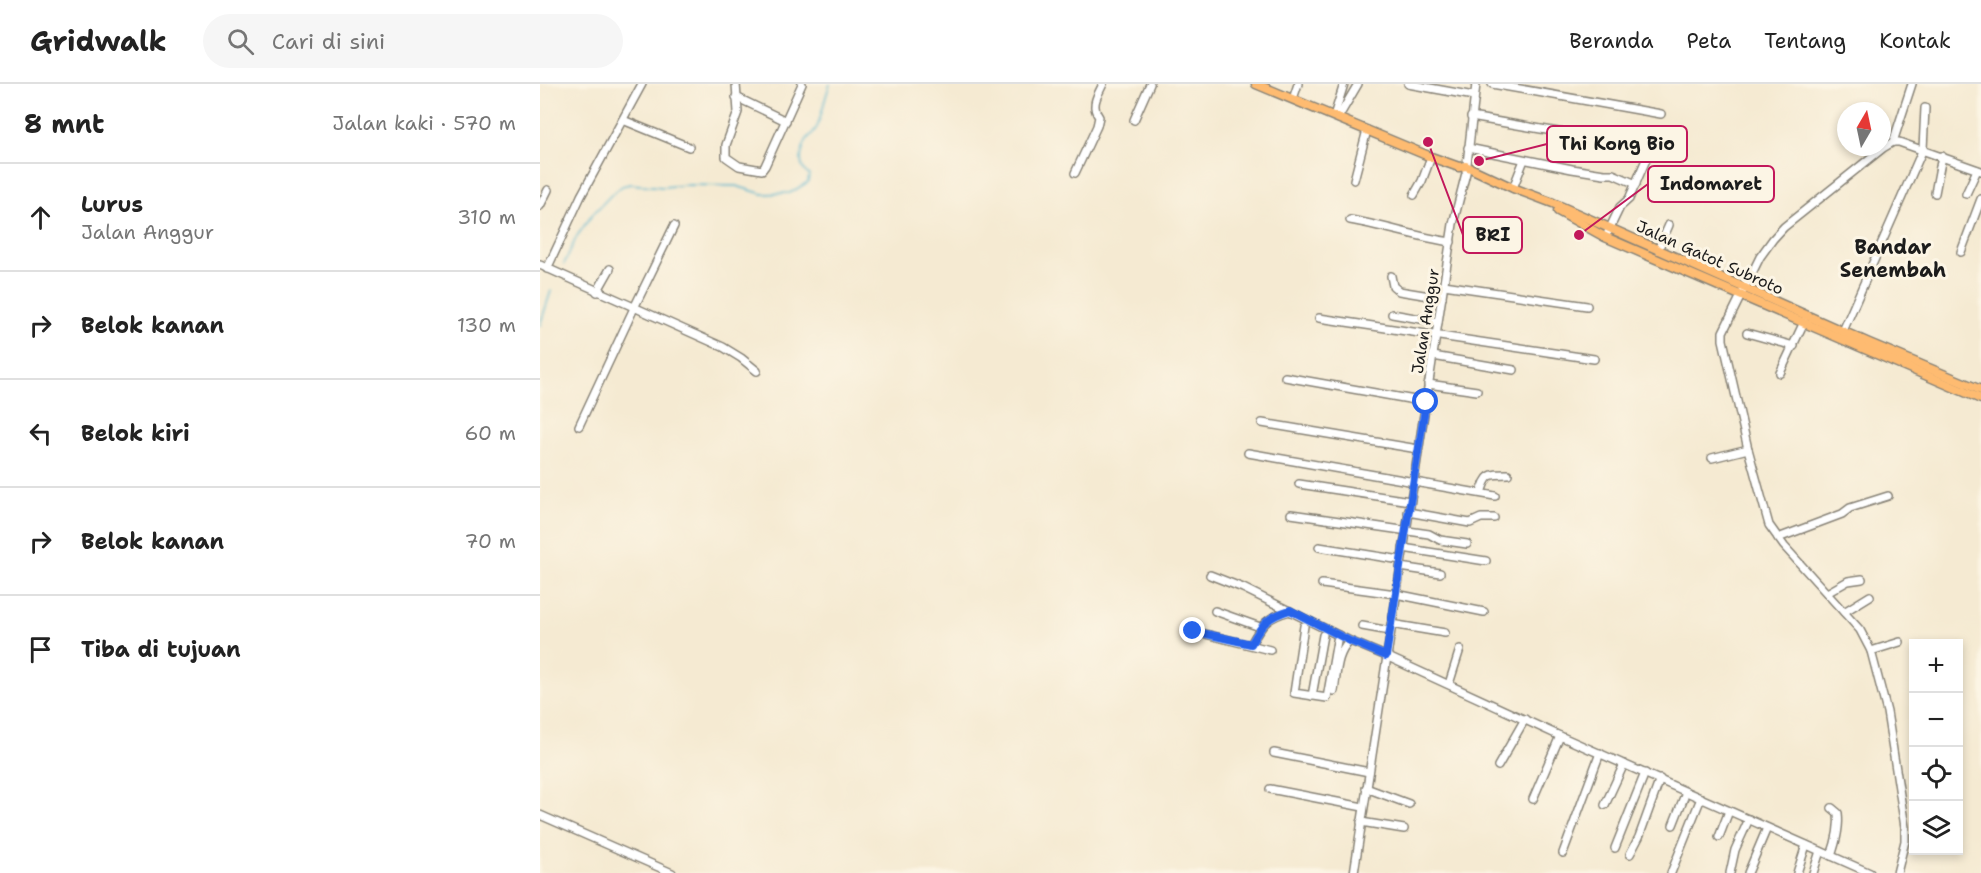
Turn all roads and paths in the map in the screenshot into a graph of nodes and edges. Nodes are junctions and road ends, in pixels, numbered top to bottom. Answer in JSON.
{"nodes":[{"id":1,"x":642,"y":84,"type":"edge"},
{"id":2,"x":736,"y":84,"type":"edge"},
{"id":3,"x":802,"y":84,"type":"edge"},
{"id":4,"x":1103,"y":84,"type":"edge"},
{"id":5,"x":1150,"y":84,"type":"edge"},
{"id":6,"x":1298,"y":84,"type":"edge"},
{"id":7,"x":1344,"y":84,"type":"edge"},
{"id":8,"x":1358,"y":84,"type":"edge"},
{"id":9,"x":1408,"y":84,"type":"edge"},
{"id":10,"x":1476,"y":84,"type":"edge"},
{"id":11,"x":1492,"y":84,"type":"edge"},
{"id":12,"x":1912,"y":84,"type":"edge"},
{"id":13,"x":1259,"y":85,"type":"edge"},
{"id":14,"x":1474,"y":96,"type":"junction"},
{"id":15,"x":736,"y":97,"type":"junction"},
{"id":16,"x":1293,"y":99,"type":"junction"},
{"id":17,"x":1925,"y":108,"type":"dead end"},
{"id":18,"x":1661,"y":114,"type":"dead end"},
{"id":19,"x":1336,"y":117,"type":"junction"},
{"id":20,"x":1471,"y":117,"type":"junction"},
{"id":21,"x":623,"y":120,"type":"junction"},
{"id":22,"x":1134,"y":120,"type":"dead end"},
{"id":23,"x":786,"y":121,"type":"junction"},
{"id":24,"x":1367,"y":130,"type":"junction"},
{"id":25,"x":1893,"y":142,"type":"junction"},
{"id":26,"x":689,"y":147,"type":"dead end"},
{"id":27,"x":1468,"y":148,"type":"junction"},
{"id":28,"x":1923,"y":149,"type":"junction"},
{"id":29,"x":1942,"y":156,"type":"junction"},
{"id":30,"x":1431,"y":157,"type":"junction"},
{"id":31,"x":1524,"y":160,"type":"junction"},
{"id":32,"x":1464,"y":169,"type":"junction"},
{"id":33,"x":1979,"y":170,"type":"edge"},
{"id":34,"x":1075,"y":173,"type":"dead end"},
{"id":35,"x":1354,"y":180,"type":"dead end"},
{"id":36,"x":1636,"y":184,"type":"junction"},
{"id":37,"x":1513,"y":188,"type":"junction"},
{"id":38,"x":548,"y":190,"type":"dead end"},
{"id":39,"x":1935,"y":193,"type":"dead end"},
{"id":40,"x":1966,"y":194,"type":"dead end"},
{"id":41,"x":1414,"y":195,"type":"dead end"},
{"id":42,"x":1981,"y":199,"type":"edge"},
{"id":43,"x":1552,"y":205,"type":"junction"},
{"id":44,"x":540,"y":206,"type":"edge"},
{"id":45,"x":1350,"y":220,"type":"dead end"},
{"id":46,"x":1669,"y":225,"type":"dead end"},
{"id":47,"x":674,"y":226,"type":"dead end"},
{"id":48,"x":1607,"y":233,"type":"junction"},
{"id":49,"x":1451,"y":242,"type":"junction"},
{"id":50,"x":1658,"y":250,"type":"junction"},
{"id":51,"x":1961,"y":252,"type":"dead end"},
{"id":52,"x":543,"y":267,"type":"edge"},
{"id":53,"x":610,"y":269,"type":"dead end"},
{"id":54,"x":1391,"y":276,"type":"dead end"},
{"id":55,"x":1444,"y":285,"type":"junction"},
{"id":56,"x":597,"y":292,"type":"junction"},
{"id":57,"x":1743,"y":292,"type":"junction"},
{"id":58,"x":1442,"y":298,"type":"junction"},
{"id":59,"x":1587,"y":306,"type":"dead end"},
{"id":60,"x":634,"y":308,"type":"junction"},
{"id":61,"x":1392,"y":314,"type":"dead end"},
{"id":62,"x":1319,"y":318,"type":"dead end"},
{"id":63,"x":1438,"y":322,"type":"junction"},
{"id":64,"x":1804,"y":322,"type":"junction"},
{"id":65,"x":1843,"y":331,"type":"junction"},
{"id":66,"x":1747,"y":333,"type":"dead end"},
{"id":67,"x":1436,"y":336,"type":"junction"},
{"id":68,"x":1794,"y":346,"type":"junction"},
{"id":69,"x":1433,"y":356,"type":"junction"},
{"id":70,"x":1594,"y":359,"type":"dead end"},
{"id":71,"x":1514,"y":370,"type":"dead end"},
{"id":72,"x":757,"y":371,"type":"dead end"},
{"id":73,"x":1780,"y":373,"type":"dead end"},
{"id":74,"x":1285,"y":377,"type":"dead end"},
{"id":75,"x":1428,"y":384,"type":"junction"},
{"id":76,"x":1981,"y":390,"type":"edge"},
{"id":77,"x":1477,"y":391,"type":"dead end"},
{"id":78,"x":1981,"y":399,"type":"edge"},
{"id":79,"x":1426,"y":402,"type":"junction"},
{"id":80,"x":1262,"y":423,"type":"dead end"},
{"id":81,"x":579,"y":426,"type":"dead end"},
{"id":82,"x":1418,"y":449,"type":"junction"},
{"id":83,"x":1748,"y":449,"type":"junction"},
{"id":84,"x":1248,"y":453,"type":"dead end"},
{"id":85,"x":1712,"y":458,"type":"dead end"},
{"id":86,"x":1508,"y":474,"type":"dead end"},
{"id":87,"x":1413,"y":483,"type":"junction"},
{"id":88,"x":1299,"y":484,"type":"dead end"},
{"id":89,"x":1481,"y":493,"type":"junction"},
{"id":90,"x":1495,"y":496,"type":"dead end"},
{"id":91,"x":1888,"y":496,"type":"dead end"},
{"id":92,"x":1410,"y":501,"type":"junction"},
{"id":93,"x":1408,"y":512,"type":"junction"},
{"id":94,"x":1291,"y":514,"type":"dead end"},
{"id":95,"x":1494,"y":518,"type":"dead end"},
{"id":96,"x":1405,"y":532,"type":"junction"},
{"id":97,"x":1778,"y":538,"type":"junction"},
{"id":98,"x":1467,"y":544,"type":"dead end"},
{"id":99,"x":1319,"y":547,"type":"dead end"},
{"id":100,"x":1403,"y":548,"type":"junction"},
{"id":101,"x":1486,"y":561,"type":"dead end"},
{"id":102,"x":1400,"y":563,"type":"junction"},
{"id":103,"x":1440,"y":573,"type":"dead end"},
{"id":104,"x":1210,"y":575,"type":"dead end"},
{"id":105,"x":1862,"y":579,"type":"dead end"},
{"id":106,"x":1322,"y":584,"type":"dead end"},
{"id":107,"x":1827,"y":593,"type":"junction"},
{"id":108,"x":1396,"y":594,"type":"junction"},
{"id":109,"x":1870,"y":596,"type":"dead end"},
{"id":110,"x":1290,"y":610,"type":"junction"},
{"id":111,"x":1215,"y":611,"type":"dead end"},
{"id":112,"x":1484,"y":612,"type":"dead end"},
{"id":113,"x":1844,"y":612,"type":"junction"},
{"id":114,"x":1304,"y":626,"type":"dead end"},
{"id":115,"x":1362,"y":626,"type":"dead end"},
{"id":116,"x":1260,"y":627,"type":"junction"},
{"id":117,"x":1390,"y":627,"type":"junction"},
{"id":118,"x":1193,"y":631,"type":"dead end"},
{"id":119,"x":1445,"y":633,"type":"dead end"},
{"id":120,"x":1323,"y":635,"type":"dead end"},
{"id":121,"x":1338,"y":635,"type":"junction"},
{"id":122,"x":1350,"y":641,"type":"junction"},
{"id":123,"x":1900,"y":642,"type":"dead end"},
{"id":124,"x":1251,"y":644,"type":"junction"},
{"id":125,"x":1460,"y":649,"type":"dead end"},
{"id":126,"x":1270,"y":650,"type":"dead end"},
{"id":127,"x":1871,"y":651,"type":"junction"},
{"id":128,"x":1386,"y":656,"type":"junction"},
{"id":129,"x":1449,"y":684,"type":"junction"},
{"id":130,"x":1334,"y":691,"type":"dead end"},
{"id":131,"x":1312,"y":696,"type":"junction"},
{"id":132,"x":1525,"y":719,"type":"junction"},
{"id":133,"x":1560,"y":736,"type":"junction"},
{"id":134,"x":1274,"y":753,"type":"dead end"},
{"id":135,"x":1600,"y":753,"type":"junction"},
{"id":136,"x":1624,"y":764,"type":"junction"},
{"id":137,"x":1498,"y":766,"type":"dead end"},
{"id":138,"x":1369,"y":772,"type":"junction"},
{"id":139,"x":1645,"y":773,"type":"junction"},
{"id":140,"x":1660,"y":779,"type":"junction"},
{"id":141,"x":1366,"y":788,"type":"junction"},
{"id":142,"x":1270,"y":789,"type":"dead end"},
{"id":143,"x":1686,"y":792,"type":"junction"},
{"id":144,"x":1701,"y":798,"type":"junction"},
{"id":145,"x":1533,"y":799,"type":"dead end"},
{"id":146,"x":1409,"y":804,"type":"dead end"},
{"id":147,"x":1605,"y":806,"type":"dead end"},
{"id":148,"x":1364,"y":807,"type":"junction"},
{"id":149,"x":1832,"y":808,"type":"dead end"},
{"id":150,"x":1729,"y":811,"type":"junction"},
{"id":151,"x":540,"y":815,"type":"edge"},
{"id":152,"x":1749,"y":819,"type":"junction"},
{"id":153,"x":1361,"y":822,"type":"junction"},
{"id":154,"x":1673,"y":825,"type":"dead end"},
{"id":155,"x":1767,"y":828,"type":"junction"},
{"id":156,"x":1404,"y":829,"type":"dead end"},
{"id":157,"x":1719,"y":837,"type":"dead end"},
{"id":158,"x":1806,"y":845,"type":"junction"},
{"id":159,"x":1615,"y":848,"type":"dead end"},
{"id":160,"x":1820,"y":851,"type":"junction"},
{"id":161,"x":1563,"y":853,"type":"dead end"},
{"id":162,"x":1630,"y":854,"type":"dead end"},
{"id":163,"x":1831,"y":856,"type":"junction"},
{"id":164,"x":656,"y":870,"type":"edge"},
{"id":165,"x":672,"y":873,"type":"edge"},
{"id":166,"x":1354,"y":873,"type":"edge"},
{"id":167,"x":1671,"y":873,"type":"edge"},
{"id":168,"x":1730,"y":873,"type":"edge"},
{"id":169,"x":1748,"y":873,"type":"edge"},
{"id":170,"x":1797,"y":873,"type":"edge"},
{"id":171,"x":1813,"y":873,"type":"edge"},
{"id":172,"x":1870,"y":873,"type":"edge"},
{"id":173,"x":1897,"y":873,"type":"edge"}],
"edges":[{"from":1,"to":21,"type":"street"},
{"from":2,"to":15,"type":"street"},
{"from":3,"to":23,"type":"street"},
{"from":4,"to":34,"type":"street"},
{"from":5,"to":22,"type":"street"},
{"from":6,"to":16,"type":"street"},
{"from":7,"to":19,"type":"street"},
{"from":8,"to":19,"type":"street"},
{"from":9,"to":14,"type":"street"},
{"from":10,"to":14,"type":"street","name":"Jalan Anggur"},
{"from":11,"to":18,"type":"street"},
{"from":12,"to":25,"type":"street"},
{"from":13,"to":16,"type":"main road","name":"Jalan Gatot Subroto"},
{"from":14,"to":20,"type":"street","name":"Jalan Anggur"},
{"from":15,"to":23,"type":"street"},
{"from":15,"to":23,"type":"street"},
{"from":16,"to":19,"type":"main road","name":"Jalan Gatot Subroto"},
{"from":17,"to":28,"type":"street"},
{"from":19,"to":24,"type":"main road","name":"Jalan Gatot Subroto"},
{"from":20,"to":27,"type":"street","name":"Jalan Anggur"},
{"from":20,"to":36,"type":"street"},
{"from":21,"to":26,"type":"street"},
{"from":21,"to":52,"type":"street"},
{"from":24,"to":30,"type":"main road","name":"Jalan Gatot Subroto"},
{"from":24,"to":35,"type":"street"},
{"from":25,"to":28,"type":"street"},
{"from":25,"to":57,"type":"street"},
{"from":27,"to":31,"type":"street"},
{"from":27,"to":32,"type":"street","name":"Jalan Anggur"},
{"from":28,"to":29,"type":"street"},
{"from":28,"to":65,"type":"street"},
{"from":29,"to":33,"type":"street"},
{"from":29,"to":39,"type":"street"},
{"from":30,"to":32,"type":"main road","name":"Jalan Gatot Subroto"},
{"from":30,"to":41,"type":"street"},
{"from":31,"to":36,"type":"street"},
{"from":31,"to":37,"type":"street"},
{"from":32,"to":37,"type":"main road","name":"Jalan Gatot Subroto"},
{"from":32,"to":43,"type":"main road"},
{"from":32,"to":49,"type":"street","name":"Jalan Anggur"},
{"from":33,"to":40,"type":"street"},
{"from":36,"to":48,"type":"street"},
{"from":37,"to":43,"type":"main road","name":"Jalan Gatot Subroto"},
{"from":38,"to":44,"type":"street"},
{"from":42,"to":51,"type":"street"},
{"from":43,"to":48,"type":"main road","name":"Jalan Gatot Subroto"},
{"from":45,"to":49,"type":"street"},
{"from":46,"to":50,"type":"street"},
{"from":47,"to":60,"type":"street"},
{"from":48,"to":50,"type":"main road","name":"Jalan Gatot Subroto"},
{"from":48,"to":57,"type":"main road"},
{"from":49,"to":55,"type":"street","name":"Jalan Anggur"},
{"from":50,"to":57,"type":"main road","name":"Jalan Gatot Subroto"},
{"from":52,"to":56,"type":"street"},
{"from":53,"to":56,"type":"street"},
{"from":54,"to":58,"type":"street"},
{"from":55,"to":58,"type":"street","name":"Jalan Anggur"},
{"from":55,"to":59,"type":"street"},
{"from":56,"to":60,"type":"street"},
{"from":57,"to":64,"type":"main road"},
{"from":57,"to":65,"type":"main road","name":"Jalan Gatot Subroto"},
{"from":57,"to":83,"type":"street"},
{"from":58,"to":63,"type":"street","name":"Jalan Anggur"},
{"from":60,"to":72,"type":"street"},
{"from":60,"to":81,"type":"street"},
{"from":61,"to":63,"type":"street"},
{"from":62,"to":67,"type":"street"},
{"from":63,"to":67,"type":"street","name":"Jalan Anggur"},
{"from":64,"to":68,"type":"street"},
{"from":64,"to":78,"type":"main road"},
{"from":65,"to":76,"type":"main road","name":"Jalan Gatot Subroto"},
{"from":66,"to":68,"type":"street"},
{"from":67,"to":69,"type":"street","name":"Jalan Anggur"},
{"from":67,"to":70,"type":"street"},
{"from":68,"to":73,"type":"street"},
{"from":69,"to":71,"type":"street"},
{"from":69,"to":75,"type":"street","name":"Jalan Anggur"},
{"from":74,"to":79,"type":"street"},
{"from":75,"to":77,"type":"street"},
{"from":75,"to":79,"type":"street","name":"Jalan Anggur"},
{"from":79,"to":82,"type":"street","name":"Jalan Anggur"},
{"from":80,"to":82,"type":"street"},
{"from":82,"to":87,"type":"street","name":"Jalan Anggur"},
{"from":83,"to":85,"type":"street"},
{"from":83,"to":97,"type":"street"},
{"from":84,"to":87,"type":"street"},
{"from":86,"to":89,"type":"street"},
{"from":87,"to":89,"type":"street"},
{"from":87,"to":92,"type":"street","name":"Jalan Anggur"},
{"from":88,"to":92,"type":"street"},
{"from":89,"to":90,"type":"street"},
{"from":91,"to":97,"type":"street"},
{"from":92,"to":93,"type":"street","name":"Jalan Anggur"},
{"from":93,"to":95,"type":"street"},
{"from":93,"to":96,"type":"street","name":"Jalan Anggur"},
{"from":94,"to":96,"type":"street"},
{"from":96,"to":98,"type":"street"},
{"from":96,"to":100,"type":"street","name":"Jalan Anggur"},
{"from":97,"to":107,"type":"street"},
{"from":99,"to":102,"type":"street"},
{"from":100,"to":101,"type":"street"},
{"from":100,"to":102,"type":"street","name":"Jalan Anggur"},
{"from":102,"to":103,"type":"street"},
{"from":102,"to":108,"type":"street","name":"Jalan Anggur"},
{"from":104,"to":110,"type":"street"},
{"from":105,"to":107,"type":"street"},
{"from":106,"to":108,"type":"street"},
{"from":107,"to":113,"type":"street"},
{"from":108,"to":112,"type":"street"},
{"from":108,"to":117,"type":"street","name":"Jalan Anggur"},
{"from":109,"to":113,"type":"street"},
{"from":110,"to":116,"type":"street"},
{"from":110,"to":121,"type":"street"},
{"from":111,"to":116,"type":"street"},
{"from":113,"to":127,"type":"street"},
{"from":114,"to":131,"type":"street"},
{"from":115,"to":117,"type":"street"},
{"from":116,"to":124,"type":"street"},
{"from":117,"to":119,"type":"street"},
{"from":117,"to":128,"type":"street","name":"Jalan Anggur"},
{"from":118,"to":124,"type":"street"},
{"from":120,"to":131,"type":"street"},
{"from":121,"to":122,"type":"street"},
{"from":121,"to":131,"type":"street"},
{"from":122,"to":128,"type":"street"},
{"from":122,"to":130,"type":"street"},
{"from":123,"to":127,"type":"street"},
{"from":124,"to":126,"type":"street"},
{"from":125,"to":129,"type":"street"},
{"from":127,"to":173,"type":"street"},
{"from":128,"to":129,"type":"street"},
{"from":128,"to":138,"type":"street","name":"Jalan Anggur"},
{"from":129,"to":132,"type":"street"},
{"from":132,"to":133,"type":"street"},
{"from":132,"to":137,"type":"street"},
{"from":133,"to":135,"type":"street"},
{"from":133,"to":145,"type":"street"},
{"from":134,"to":138,"type":"street"},
{"from":135,"to":136,"type":"street"},
{"from":135,"to":161,"type":"street"},
{"from":136,"to":139,"type":"street"},
{"from":136,"to":147,"type":"street"},
{"from":138,"to":141,"type":"street","name":"Jalan Anggur"},
{"from":139,"to":140,"type":"street"},
{"from":139,"to":159,"type":"street"},
{"from":140,"to":143,"type":"street"},
{"from":140,"to":162,"type":"street"},
{"from":141,"to":146,"type":"street"},
{"from":141,"to":148,"type":"street","name":"Jalan Anggur"},
{"from":142,"to":148,"type":"street"},
{"from":143,"to":144,"type":"street"},
{"from":143,"to":154,"type":"street"},
{"from":144,"to":150,"type":"street"},
{"from":144,"to":167,"type":"street"},
{"from":148,"to":153,"type":"street","name":"Jalan Anggur"},
{"from":149,"to":163,"type":"street"},
{"from":150,"to":152,"type":"street"},
{"from":150,"to":157,"type":"street"},
{"from":151,"to":164,"type":"street"},
{"from":152,"to":155,"type":"street"},
{"from":152,"to":168,"type":"street"},
{"from":153,"to":156,"type":"street"},
{"from":153,"to":166,"type":"street","name":"Jalan Anggur"},
{"from":155,"to":158,"type":"street"},
{"from":155,"to":169,"type":"street"},
{"from":158,"to":160,"type":"street"},
{"from":158,"to":170,"type":"street"},
{"from":160,"to":163,"type":"street"},
{"from":160,"to":171,"type":"street"},
{"from":163,"to":172,"type":"street"},
{"from":164,"to":165,"type":"street"}]}
